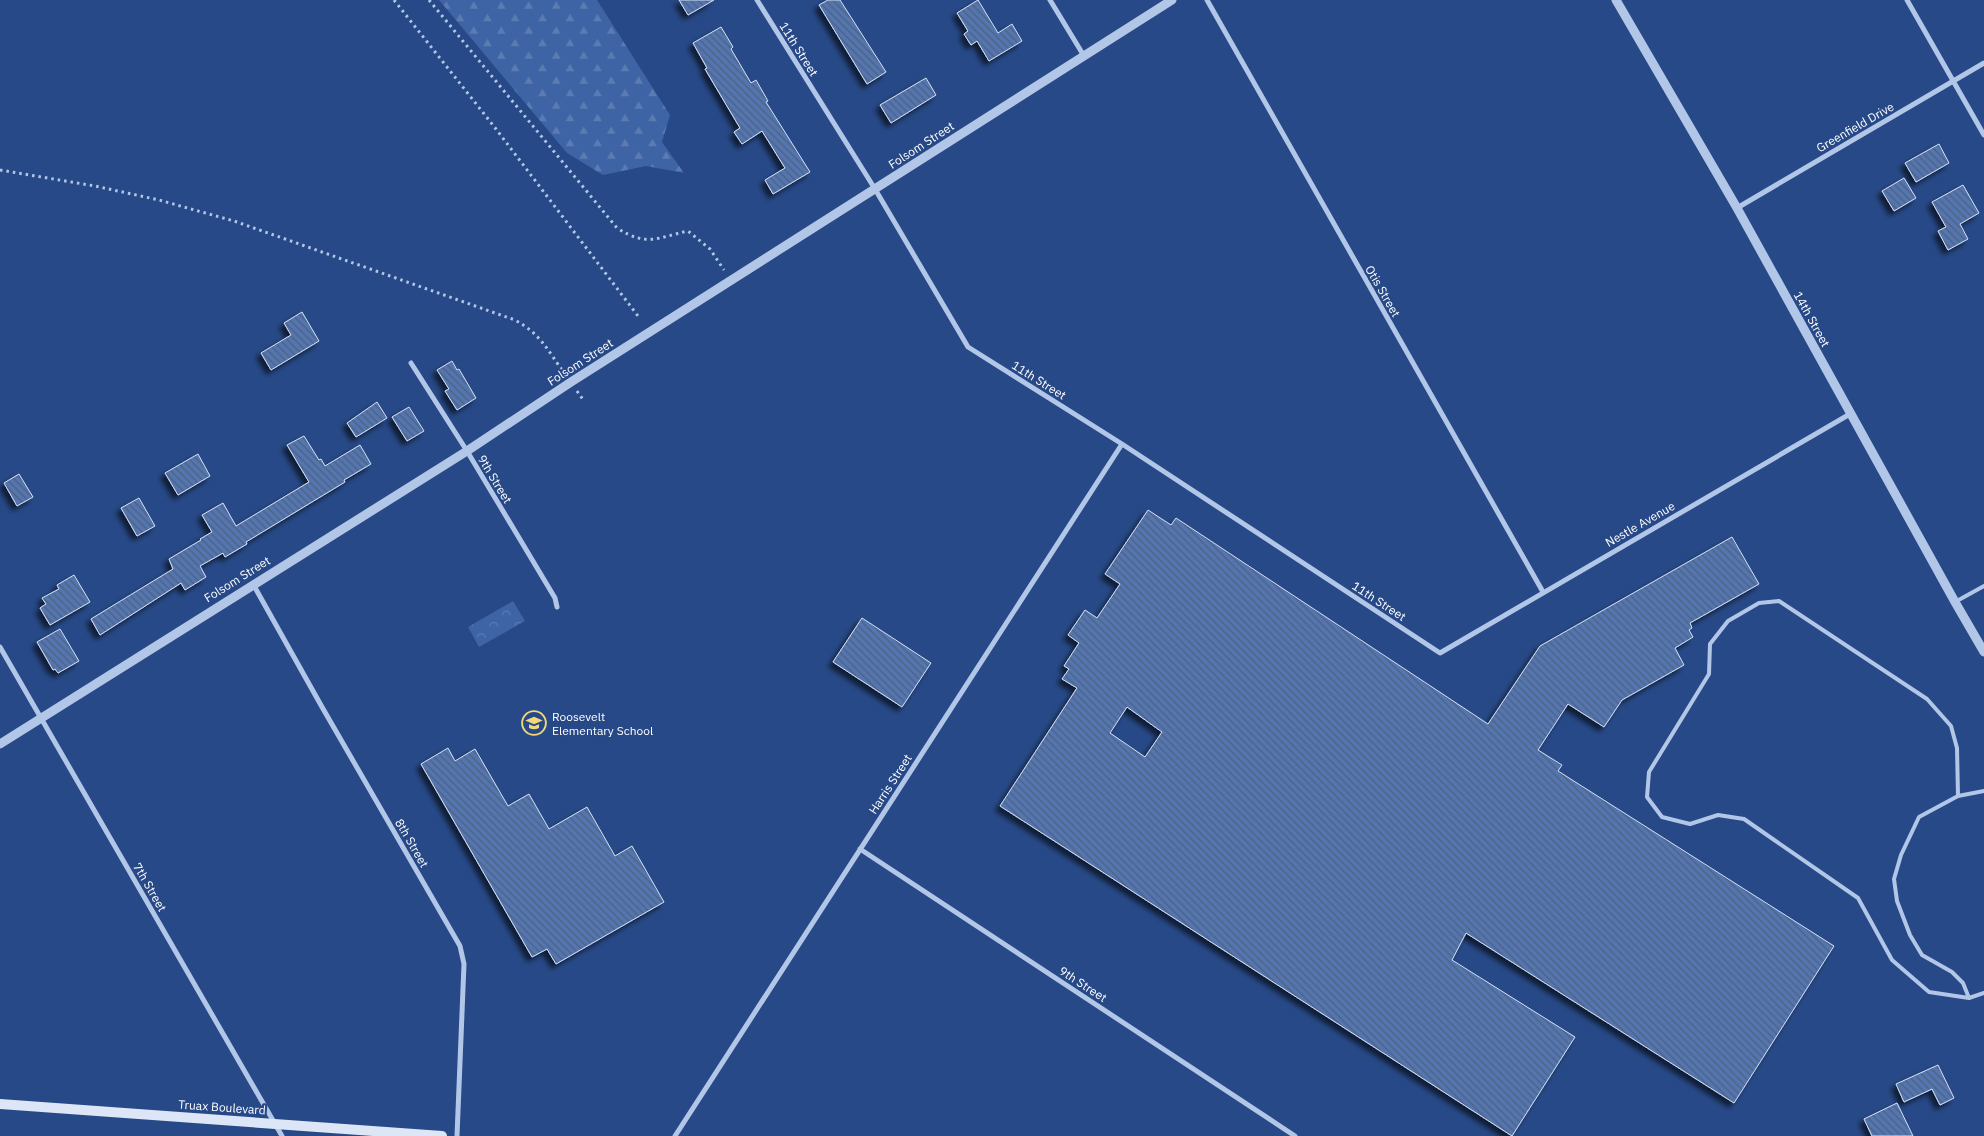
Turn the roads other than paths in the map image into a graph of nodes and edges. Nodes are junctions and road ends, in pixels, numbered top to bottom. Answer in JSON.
{"nodes":[{"id":1,"x":757,"y":0,"type":"edge"},
{"id":2,"x":1050,"y":0,"type":"edge"},
{"id":3,"x":1172,"y":0,"type":"edge"},
{"id":4,"x":1207,"y":0,"type":"edge"},
{"id":5,"x":1616,"y":0,"type":"edge"},
{"id":6,"x":1907,"y":0,"type":"edge"},
{"id":7,"x":1084,"y":56,"type":"junction"},
{"id":8,"x":1984,"y":64,"type":"edge"},
{"id":9,"x":1953,"y":82,"type":"junction"},
{"id":10,"x":1984,"y":135,"type":"edge"},
{"id":11,"x":875,"y":189,"type":"junction"},
{"id":12,"x":1737,"y":208,"type":"junction"},
{"id":13,"x":411,"y":363,"type":"dead end"},
{"id":14,"x":1850,"y":414,"type":"junction"},
{"id":15,"x":1122,"y":444,"type":"junction"},
{"id":16,"x":467,"y":451,"type":"junction"},
{"id":17,"x":253,"y":583,"type":"junction"},
{"id":18,"x":1984,"y":586,"type":"edge"},
{"id":19,"x":1543,"y":592,"type":"junction"},
{"id":20,"x":1955,"y":602,"type":"junction"},
{"id":21,"x":557,"y":607,"type":"dead end"},
{"id":22,"x":0,"y":647,"type":"edge"},
{"id":23,"x":1984,"y":652,"type":"edge"},
{"id":24,"x":1440,"y":653,"type":"joint"},
{"id":25,"x":41,"y":718,"type":"junction"},
{"id":26,"x":0,"y":744,"type":"edge"},
{"id":27,"x":1984,"y":791,"type":"edge"},
{"id":28,"x":1958,"y":796,"type":"junction"},
{"id":29,"x":860,"y":849,"type":"junction"},
{"id":30,"x":1984,"y":993,"type":"edge"},
{"id":31,"x":1969,"y":998,"type":"junction"},
{"id":32,"x":0,"y":1104,"type":"edge"},
{"id":33,"x":275,"y":1124,"type":"junction"},
{"id":34,"x":282,"y":1136,"type":"edge"},
{"id":35,"x":442,"y":1136,"type":"edge"},
{"id":36,"x":457,"y":1136,"type":"edge"},
{"id":37,"x":675,"y":1136,"type":"edge"},
{"id":38,"x":1295,"y":1136,"type":"edge"}],
"edges":[{"from":1,"to":11,"type":"street","name":"11th Street"},
{"from":2,"to":7,"type":"street"},
{"from":3,"to":7,"type":"street","name":"Folsom Street"},
{"from":4,"to":19,"type":"street","name":"Otis Street"},
{"from":5,"to":12,"type":"street","name":"14th Street"},
{"from":6,"to":9,"type":"street"},
{"from":7,"to":11,"type":"street","name":"Folsom Street"},
{"from":8,"to":9,"type":"street","name":"Greenfield Drive"},
{"from":9,"to":10,"type":"street"},
{"from":9,"to":12,"type":"street","name":"Greenfield Drive"},
{"from":11,"to":15,"type":"street","name":"11th Street"},
{"from":11,"to":16,"type":"street","name":"Folsom Street"},
{"from":12,"to":14,"type":"street","name":"14th Street"},
{"from":13,"to":16,"type":"street","name":"9th Street"},
{"from":14,"to":19,"type":"street","name":"Nestle Avenue"},
{"from":14,"to":20,"type":"street","name":"14th Street"},
{"from":15,"to":24,"type":"street","name":"11th Street"},
{"from":15,"to":29,"type":"street","name":"Harris Street"},
{"from":16,"to":17,"type":"street","name":"Folsom Street"},
{"from":16,"to":21,"type":"street","name":"9th Street"},
{"from":17,"to":25,"type":"street","name":"Folsom Street"},
{"from":17,"to":36,"type":"street","name":"8th Street"},
{"from":18,"to":20,"type":"lane"},
{"from":19,"to":24,"type":"street","name":"Nestle Avenue"},
{"from":20,"to":23,"type":"street","name":"14th Street"},
{"from":22,"to":25,"type":"street","name":"7th Street"},
{"from":25,"to":26,"type":"street","name":"Folsom Street"},
{"from":25,"to":33,"type":"street","name":"7th Street"},
{"from":27,"to":28,"type":"lane"},
{"from":28,"to":31,"type":"lane"},
{"from":28,"to":31,"type":"lane"},
{"from":29,"to":37,"type":"street","name":"Harris Street"},
{"from":29,"to":38,"type":"street","name":"9th Street"},
{"from":30,"to":31,"type":"lane"},
{"from":32,"to":33,"type":"main road","name":"Truax Boulevard"},
{"from":33,"to":34,"type":"street","name":"7th Street"},
{"from":33,"to":35,"type":"main road","name":"Truax Boulevard"}]}
